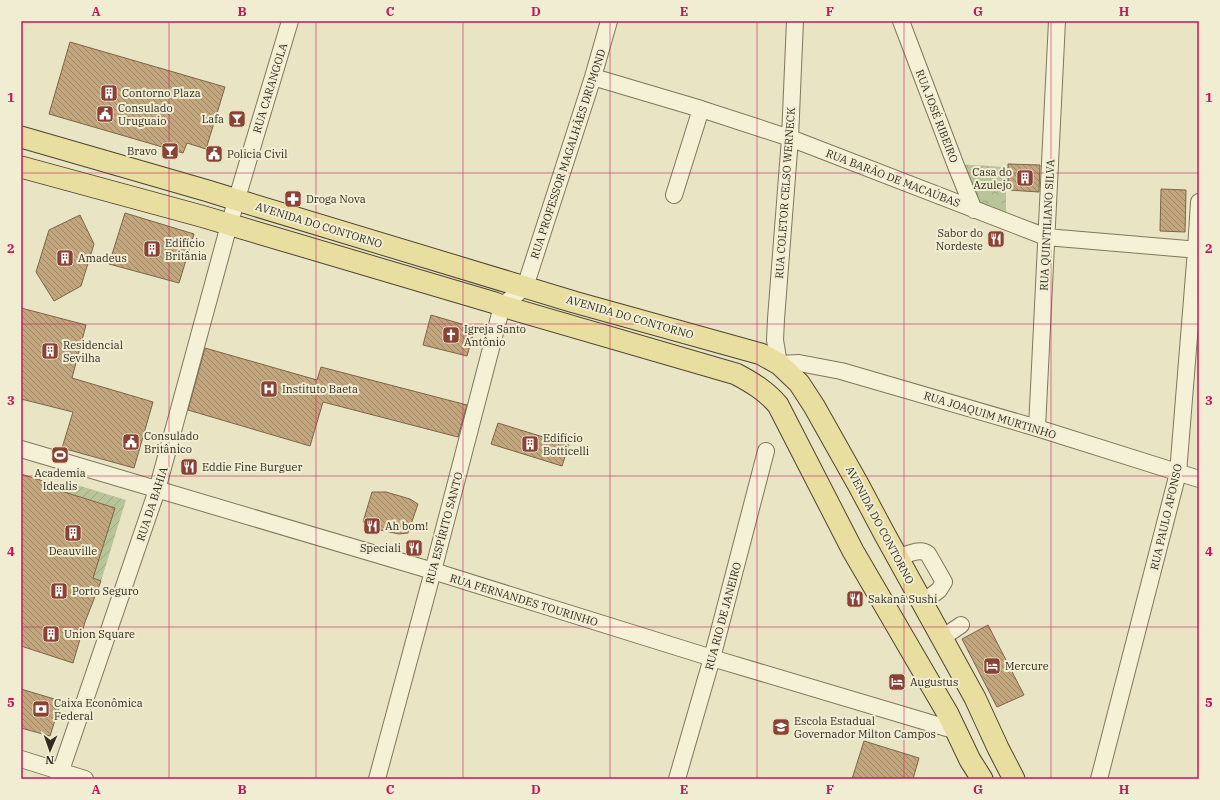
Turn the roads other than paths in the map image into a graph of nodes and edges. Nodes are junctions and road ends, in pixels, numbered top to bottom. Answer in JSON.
{"nodes":[{"id":1,"x":290,"y":21,"type":"edge"},
{"id":2,"x":609,"y":21,"type":"edge"},
{"id":3,"x":795,"y":21,"type":"edge"},
{"id":4,"x":901,"y":21,"type":"edge"},
{"id":5,"x":1057,"y":21,"type":"edge"},
{"id":6,"x":593,"y":77,"type":"junction"},
{"id":7,"x":701,"y":109,"type":"junction"},
{"id":8,"x":21,"y":137,"type":"edge"},
{"id":9,"x":790,"y":138,"type":"junction"},
{"id":10,"x":21,"y":167,"type":"edge"},
{"id":11,"x":674,"y":195,"type":"dead end"},
{"id":12,"x":237,"y":200,"type":"junction"},
{"id":13,"x":1199,"y":202,"type":"edge"},
{"id":14,"x":974,"y":210,"type":"junction"},
{"id":15,"x":229,"y":224,"type":"junction"},
{"id":16,"x":1046,"y":237,"type":"junction"},
{"id":17,"x":1198,"y":250,"type":"edge"},
{"id":18,"x":525,"y":287,"type":"junction"},
{"id":19,"x":502,"y":306,"type":"junction"},
{"id":20,"x":779,"y":364,"type":"junction"},
{"id":21,"x":736,"y":374,"type":"junction"},
{"id":22,"x":1037,"y":428,"type":"junction"},
{"id":23,"x":21,"y":449,"type":"edge"},
{"id":24,"x":766,"y":452,"type":"dead end"},
{"id":25,"x":1178,"y":473,"type":"junction"},
{"id":26,"x":1199,"y":479,"type":"edge"},
{"id":27,"x":157,"y":490,"type":"junction"},
{"id":28,"x":897,"y":558,"type":"junction"},
{"id":29,"x":433,"y":571,"type":"junction"},
{"id":30,"x":922,"y":603,"type":"junction"},
{"id":31,"x":961,"y":625,"type":"dead end"},
{"id":32,"x":942,"y":638,"type":"junction"},
{"id":33,"x":712,"y":658,"type":"junction"},
{"id":34,"x":957,"y":731,"type":"junction"},
{"id":35,"x":21,"y":759,"type":"edge"},
{"id":36,"x":59,"y":775,"type":"edge"},
{"id":37,"x":978,"y":776,"type":"edge"},
{"id":38,"x":86,"y":779,"type":"edge"},
{"id":39,"x":377,"y":779,"type":"edge"},
{"id":40,"x":677,"y":779,"type":"edge"},
{"id":41,"x":1014,"y":779,"type":"edge"},
{"id":42,"x":1099,"y":779,"type":"edge"}],
"edges":[{"from":1,"to":12,"type":"street","name":"RUA CARANGOLA"},
{"from":2,"to":6,"type":"street","name":"RUA PROFESSOR MAGALHÃES DRUMOND"},
{"from":3,"to":9,"type":"street","name":"RUA COLETOR CELSO WERNECK"},
{"from":4,"to":14,"type":"street","name":"RUA JOSÉ RIBEIRO"},
{"from":5,"to":16,"type":"street","name":"RUA QUINTILIANO SILVA"},
{"from":6,"to":7,"type":"street","name":"RUA BARÃO DE MACAÚBAS"},
{"from":6,"to":18,"type":"street","name":"RUA PROFESSOR MAGALHÃES DRUMOND"},
{"from":7,"to":9,"type":"street","name":"RUA BARÃO DE MACAÚBAS"},
{"from":7,"to":11,"type":"street"},
{"from":8,"to":12,"type":"main road","name":"AVENIDA DO CONTORNO"},
{"from":9,"to":14,"type":"street","name":"RUA BARÃO DE MACAÚBAS"},
{"from":9,"to":20,"type":"street","name":"RUA COLETOR CELSO WERNECK"},
{"from":10,"to":15,"type":"main road"},
{"from":12,"to":15,"type":"street","name":"RUA DA BAHIA"},
{"from":12,"to":18,"type":"main road","name":"AVENIDA DO CONTORNO"},
{"from":13,"to":17,"type":"street","name":"RUA PAULO AFONSO"},
{"from":14,"to":16,"type":"street","name":"RUA BARÃO DE MACAÚBAS"},
{"from":15,"to":19,"type":"main road"},
{"from":15,"to":27,"type":"street","name":"RUA DA BAHIA"},
{"from":16,"to":17,"type":"street","name":"RUA BARÃO DE MACAÚBAS"},
{"from":16,"to":22,"type":"street","name":"RUA QUINTILIANO SILVA"},
{"from":17,"to":25,"type":"street","name":"RUA PAULO AFONSO"},
{"from":18,"to":19,"type":"street"},
{"from":18,"to":20,"type":"main road","name":"AVENIDA DO CONTORNO"},
{"from":19,"to":21,"type":"main road"},
{"from":19,"to":29,"type":"street","name":"RUA ESPÍRITO SANTO"},
{"from":20,"to":21,"type":"main road"},
{"from":20,"to":22,"type":"street","name":"RUA JOAQUIM MURTINHO"},
{"from":20,"to":28,"type":"main road","name":"AVENIDA DO CONTORNO"},
{"from":21,"to":34,"type":"main road"},
{"from":22,"to":25,"type":"street","name":"RUA JOAQUIM MURTINHO"},
{"from":23,"to":27,"type":"street","name":"RUA FERNANDES TOURINHO"},
{"from":24,"to":33,"type":"street","name":"RUA RIO DE JANEIRO"},
{"from":25,"to":26,"type":"street","name":"RUA JOAQUIM MURTINHO"},
{"from":25,"to":42,"type":"street","name":"RUA PAULO AFONSO"},
{"from":27,"to":29,"type":"street","name":"RUA FERNANDES TOURINHO"},
{"from":27,"to":36,"type":"street","name":"RUA DA BAHIA"},
{"from":28,"to":30,"type":"main road","name":"AVENIDA DO CONTORNO"},
{"from":28,"to":30,"type":"street"},
{"from":29,"to":33,"type":"street","name":"RUA FERNANDES TOURINHO"},
{"from":29,"to":39,"type":"street","name":"RUA ESPÍRITO SANTO"},
{"from":30,"to":32,"type":"main road","name":"AVENIDA DO CONTORNO"},
{"from":31,"to":32,"type":"street"},
{"from":32,"to":41,"type":"main road","name":"AVENIDA DO CONTORNO"},
{"from":33,"to":34,"type":"street","name":"RUA FERNANDES TOURINHO"},
{"from":33,"to":40,"type":"street","name":"RUA RIO DE JANEIRO"},
{"from":34,"to":37,"type":"main road"},
{"from":35,"to":36,"type":"street"},
{"from":36,"to":38,"type":"street"}]}
